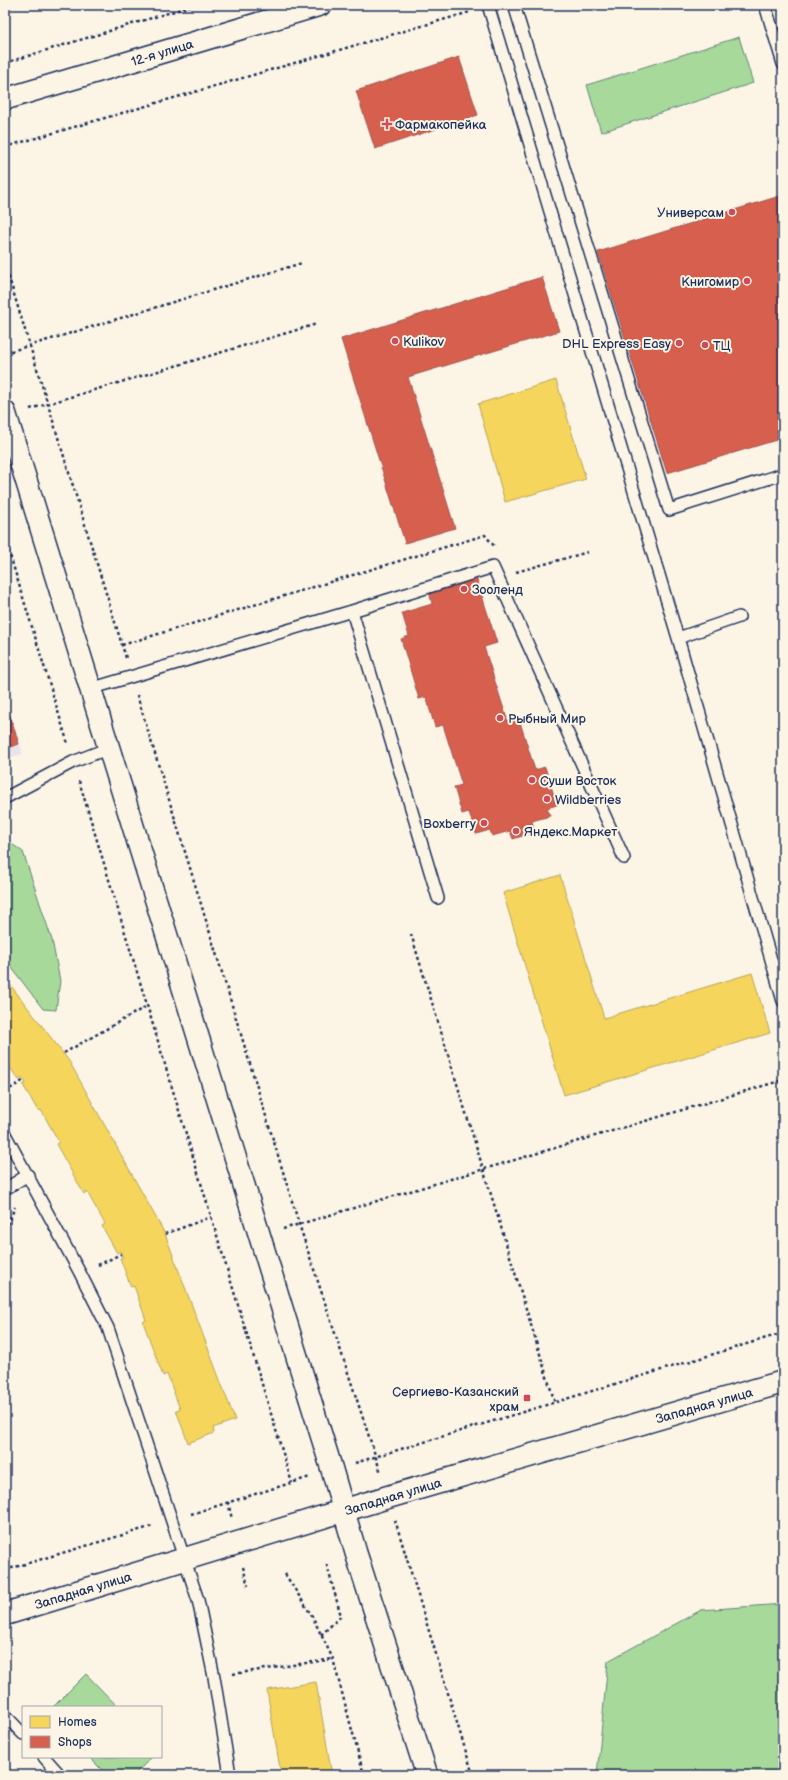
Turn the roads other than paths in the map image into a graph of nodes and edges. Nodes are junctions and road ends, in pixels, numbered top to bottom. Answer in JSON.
{"nodes":[{"id":1,"x":320,"y":5,"type":"edge"},
{"id":2,"x":514,"y":5,"type":"edge"},
{"id":3,"x":765,"y":5,"type":"edge"},
{"id":4,"x":488,"y":6,"type":"edge"},
{"id":5,"x":783,"y":64,"type":"edge"},
{"id":6,"x":5,"y":99,"type":"edge"},
{"id":7,"x":6,"y":414,"type":"edge"},
{"id":8,"x":783,"y":474,"type":"edge"},
{"id":9,"x":352,"y":610,"type":"junction"},
{"id":10,"x":739,"y":617,"type":"dead end"},
{"id":11,"x":678,"y":638,"type":"junction"},
{"id":12,"x":90,"y":689,"type":"junction"},
{"id":13,"x":109,"y":748,"type":"junction"},
{"id":14,"x":5,"y":796,"type":"edge"},
{"id":15,"x":624,"y":858,"type":"dead end"},
{"id":16,"x":438,"y":898,"type":"dead end"},
{"id":17,"x":783,"y":1001,"type":"edge"},
{"id":18,"x":5,"y":1134,"type":"edge"},
{"id":19,"x":28,"y":1176,"type":"junction"},
{"id":20,"x":5,"y":1189,"type":"edge"},
{"id":21,"x":783,"y":1382,"type":"edge"},
{"id":22,"x":344,"y":1510,"type":"junction"},
{"id":23,"x":184,"y":1560,"type":"junction"},
{"id":24,"x":5,"y":1614,"type":"edge"},
{"id":25,"x":5,"y":1715,"type":"edge"},
{"id":26,"x":22,"y":1733,"type":"edge"},
{"id":27,"x":45,"y":1758,"type":"edge"},
{"id":28,"x":60,"y":1775,"type":"edge"},
{"id":29,"x":230,"y":1775,"type":"edge"},
{"id":30,"x":428,"y":1775,"type":"edge"}],
"edges":[{"from":1,"to":6,"type":"street","name":"12-я улица"},
{"from":2,"to":8,"type":"lane"},
{"from":3,"to":5,"type":"lane"},
{"from":4,"to":11,"type":"lane"},
{"from":7,"to":12,"type":"street"},
{"from":9,"to":12,"type":"lane"},
{"from":9,"to":15,"type":"lane"},
{"from":9,"to":16,"type":"lane"},
{"from":10,"to":11,"type":"lane"},
{"from":11,"to":17,"type":"lane"},
{"from":12,"to":13,"type":"street"},
{"from":13,"to":14,"type":"lane"},
{"from":13,"to":22,"type":"street"},
{"from":18,"to":19,"type":"lane"},
{"from":19,"to":20,"type":"lane"},
{"from":19,"to":23,"type":"lane"},
{"from":21,"to":22,"type":"street","name":"Западная улица"},
{"from":22,"to":23,"type":"street","name":"Западная улица"},
{"from":22,"to":30,"type":"street"},
{"from":23,"to":24,"type":"street","name":"Западная улица"},
{"from":23,"to":29,"type":"lane"},
{"from":25,"to":26,"type":"lane"},
{"from":27,"to":28,"type":"lane"}]}
